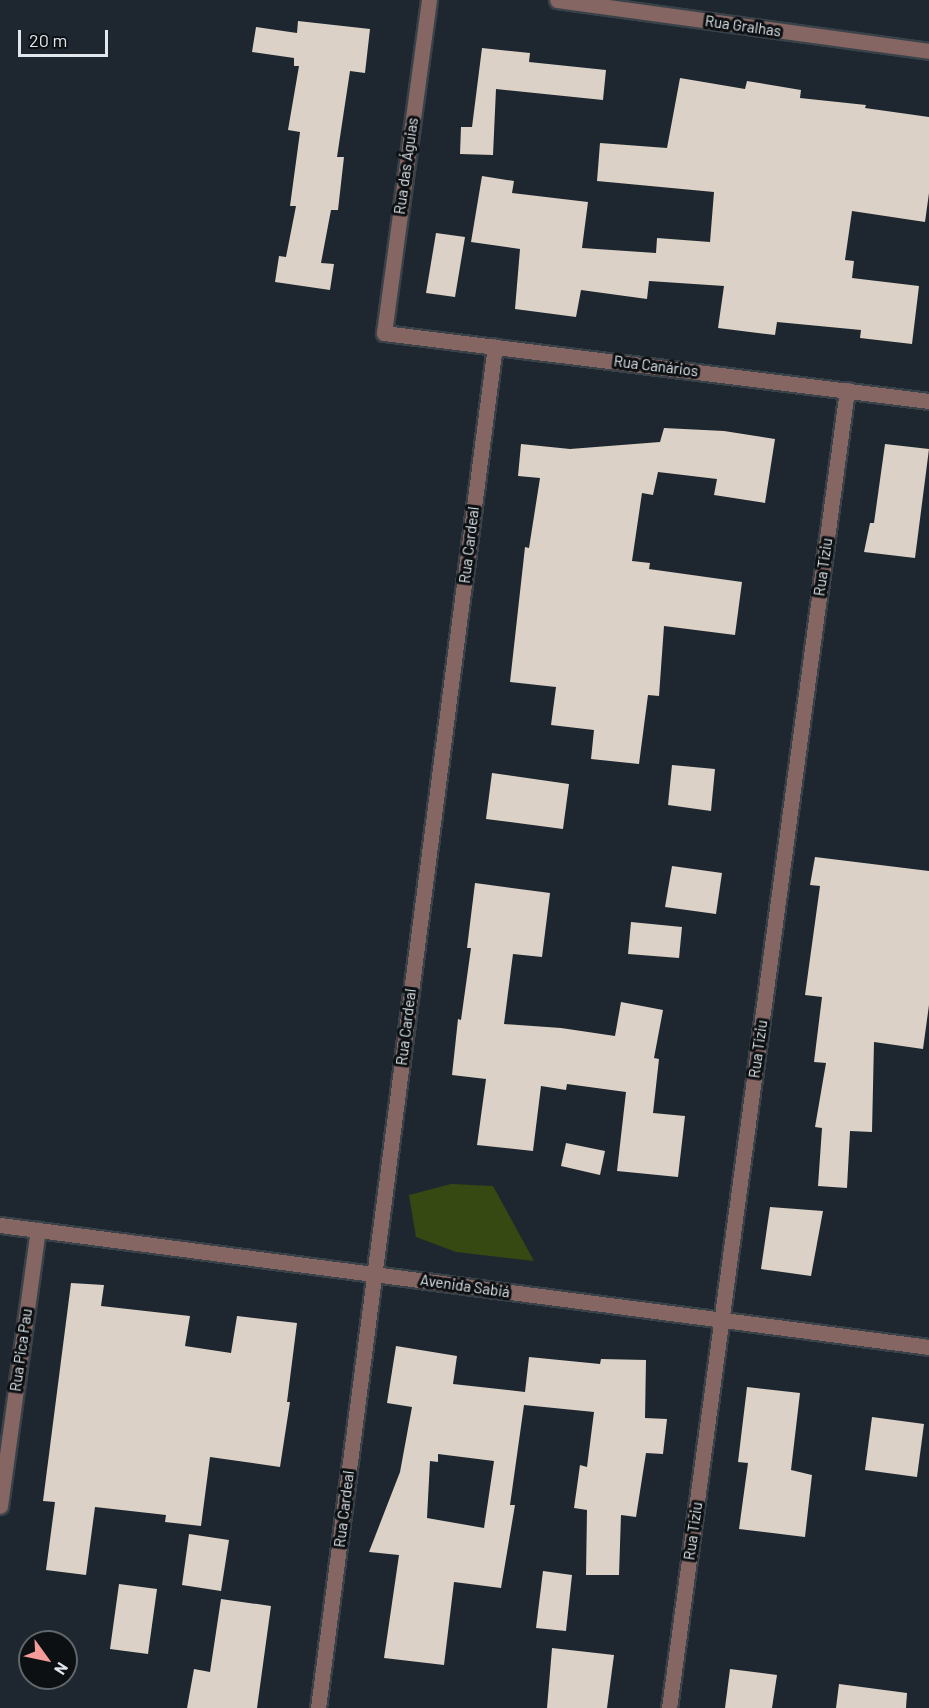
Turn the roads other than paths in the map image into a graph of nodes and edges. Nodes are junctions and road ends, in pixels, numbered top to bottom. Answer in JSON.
{"nodes":[{"id":1,"x":429,"y":0,"type":"edge"},
{"id":2,"x":557,"y":0,"type":"edge"},
{"id":3,"x":929,"y":51,"type":"edge"},
{"id":4,"x":384,"y":333,"type":"joint"},
{"id":5,"x":495,"y":346,"type":"junction"},
{"id":6,"x":847,"y":390,"type":"junction"},
{"id":7,"x":929,"y":401,"type":"edge"},
{"id":8,"x":0,"y":1225,"type":"edge"},
{"id":9,"x":38,"y":1230,"type":"junction"},
{"id":10,"x":374,"y":1274,"type":"junction"},
{"id":11,"x":722,"y":1320,"type":"junction"},
{"id":12,"x":929,"y":1347,"type":"edge"},
{"id":13,"x":0,"y":1506,"type":"edge"},
{"id":14,"x":318,"y":1708,"type":"edge"},
{"id":15,"x":669,"y":1708,"type":"edge"}],
"edges":[{"from":1,"to":4,"type":"street","name":"Rua das Águias"},
{"from":2,"to":3,"type":"street","name":"Rua Gralhas"},
{"from":4,"to":5,"type":"street","name":"Rua Canários"},
{"from":5,"to":6,"type":"street","name":"Rua Canários"},
{"from":5,"to":10,"type":"street","name":"Rua Cardeal"},
{"from":6,"to":7,"type":"street","name":"Rua Canários"},
{"from":6,"to":11,"type":"street","name":"Rua Tiziu"},
{"from":8,"to":9,"type":"street","name":"Avenida Sabiá"},
{"from":9,"to":10,"type":"street","name":"Avenida Sabiá"},
{"from":9,"to":13,"type":"street","name":"Rua Pica Pau"},
{"from":10,"to":11,"type":"street","name":"Avenida Sabiá"},
{"from":10,"to":14,"type":"street","name":"Rua Cardeal"},
{"from":11,"to":12,"type":"street","name":"Avenida Sabiá"},
{"from":11,"to":15,"type":"street","name":"Rua Tiziu"}]}
